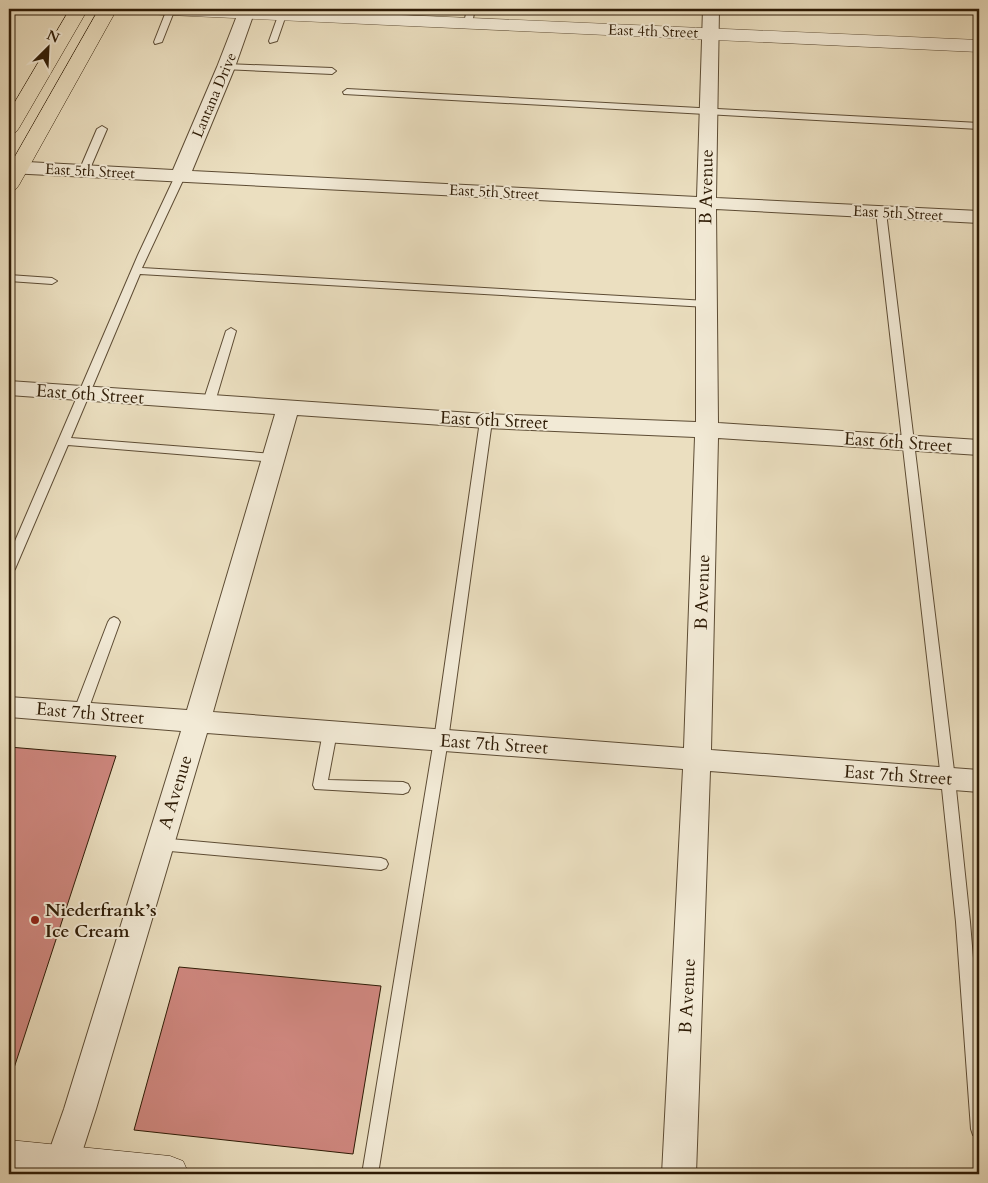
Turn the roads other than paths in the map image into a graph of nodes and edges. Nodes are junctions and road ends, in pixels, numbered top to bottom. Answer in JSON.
{"nodes":[{"id":1,"x":78,"y":9,"type":"edge"},
{"id":2,"x":108,"y":9,"type":"edge"},
{"id":3,"x":147,"y":9,"type":"edge"},
{"id":4,"x":171,"y":9,"type":"edge"},
{"id":5,"x":711,"y":9,"type":"edge"},
{"id":6,"x":308,"y":12,"type":"edge"},
{"id":7,"x":246,"y":13,"type":"junction"},
{"id":8,"x":282,"y":15,"type":"junction"},
{"id":9,"x":469,"y":16,"type":"edge"},
{"id":10,"x":710,"y":33,"type":"junction"},
{"id":11,"x":273,"y":41,"type":"dead end"},
{"id":12,"x":158,"y":42,"type":"dead end"},
{"id":13,"x":979,"y":46,"type":"edge"},
{"id":14,"x":226,"y":67,"type":"junction"},
{"id":15,"x":332,"y":71,"type":"dead end"},
{"id":16,"x":347,"y":92,"type":"dead end"},
{"id":17,"x":707,"y":112,"type":"junction"},
{"id":18,"x":979,"y":126,"type":"edge"},
{"id":19,"x":9,"y":128,"type":"edge"},
{"id":20,"x":102,"y":129,"type":"dead end"},
{"id":21,"x":14,"y":167,"type":"edge"},
{"id":22,"x":84,"y":171,"type":"junction"},
{"id":23,"x":180,"y":176,"type":"junction"},
{"id":24,"x":9,"y":185,"type":"edge"},
{"id":25,"x":706,"y":203,"type":"junction"},
{"id":26,"x":880,"y":212,"type":"junction"},
{"id":27,"x":979,"y":217,"type":"edge"},
{"id":28,"x":136,"y":271,"type":"junction"},
{"id":29,"x":9,"y":278,"type":"edge"},
{"id":30,"x":52,"y":280,"type":"dead end"},
{"id":31,"x":707,"y":304,"type":"junction"},
{"id":32,"x":231,"y":331,"type":"dead end"},
{"id":33,"x":9,"y":388,"type":"edge"},
{"id":34,"x":85,"y":394,"type":"junction"},
{"id":35,"x":208,"y":402,"type":"junction"},
{"id":36,"x":288,"y":408,"type":"junction"},
{"id":37,"x":486,"y":420,"type":"junction"},
{"id":38,"x":707,"y":430,"type":"junction"},
{"id":39,"x":64,"y":441,"type":"junction"},
{"id":40,"x":909,"y":443,"type":"junction"},
{"id":41,"x":979,"y":448,"type":"edge"},
{"id":42,"x":274,"y":458,"type":"junction"},
{"id":43,"x":9,"y":568,"type":"edge"},
{"id":44,"x":114,"y":622,"type":"dead end"},
{"id":45,"x":9,"y":707,"type":"edge"},
{"id":46,"x":80,"y":712,"type":"junction"},
{"id":47,"x":197,"y":722,"type":"junction"},
{"id":48,"x":330,"y":732,"type":"junction"},
{"id":49,"x":441,"y":740,"type":"junction"},
{"id":50,"x":697,"y":759,"type":"junction"},
{"id":51,"x":948,"y":779,"type":"junction"},
{"id":52,"x":979,"y":781,"type":"edge"},
{"id":53,"x":403,"y":788,"type":"dead end"},
{"id":54,"x":159,"y":844,"type":"junction"},
{"id":55,"x":381,"y":864,"type":"dead end"},
{"id":56,"x":979,"y":1129,"type":"edge"},
{"id":57,"x":9,"y":1158,"type":"edge"},
{"id":58,"x":59,"y":1169,"type":"edge"},
{"id":59,"x":170,"y":1174,"type":"edge"},
{"id":60,"x":370,"y":1174,"type":"edge"},
{"id":61,"x":679,"y":1174,"type":"edge"}],
"edges":[{"from":1,"to":19,"type":"main road"},
{"from":2,"to":21,"type":"main road"},
{"from":3,"to":4,"type":"street","name":"East 4th Street"},
{"from":4,"to":7,"type":"street","name":"East 4th Street"},
{"from":4,"to":12,"type":"lane"},
{"from":5,"to":10,"type":"street","name":"B Avenue"},
{"from":6,"to":8,"type":"street","name":"East 4th Street"},
{"from":6,"to":9,"type":"street","name":"East 4th Street"},
{"from":7,"to":8,"type":"street","name":"East 4th Street"},
{"from":7,"to":14,"type":"street","name":"Lantana Drive"},
{"from":8,"to":11,"type":"lane"},
{"from":9,"to":10,"type":"street","name":"East 4th Street"},
{"from":10,"to":13,"type":"street","name":"East 4th Street"},
{"from":10,"to":17,"type":"street","name":"B Avenue"},
{"from":14,"to":15,"type":"lane"},
{"from":14,"to":23,"type":"street","name":"Lantana Drive"},
{"from":16,"to":17,"type":"lane"},
{"from":17,"to":18,"type":"lane"},
{"from":17,"to":25,"type":"street","name":"B Avenue"},
{"from":20,"to":22,"type":"lane"},
{"from":21,"to":22,"type":"street","name":"East 5th Street"},
{"from":21,"to":24,"type":"main road"},
{"from":22,"to":23,"type":"street","name":"East 5th Street"},
{"from":23,"to":25,"type":"street","name":"East 5th Street"},
{"from":23,"to":28,"type":"lane"},
{"from":25,"to":26,"type":"street","name":"East 5th Street"},
{"from":25,"to":31,"type":"street","name":"B Avenue"},
{"from":26,"to":27,"type":"street","name":"East 5th Street"},
{"from":26,"to":40,"type":"lane"},
{"from":28,"to":31,"type":"lane"},
{"from":28,"to":34,"type":"lane"},
{"from":29,"to":30,"type":"lane"},
{"from":31,"to":38,"type":"street","name":"B Avenue"},
{"from":32,"to":35,"type":"lane"},
{"from":33,"to":34,"type":"street","name":"East 6th Street"},
{"from":34,"to":35,"type":"street","name":"East 6th Street"},
{"from":34,"to":39,"type":"lane"},
{"from":35,"to":36,"type":"street","name":"East 6th Street"},
{"from":36,"to":37,"type":"street","name":"East 6th Street"},
{"from":36,"to":42,"type":"street","name":"A Avenue"},
{"from":37,"to":38,"type":"street","name":"East 6th Street"},
{"from":37,"to":49,"type":"lane"},
{"from":38,"to":40,"type":"street","name":"East 6th Street"},
{"from":38,"to":50,"type":"street","name":"B Avenue"},
{"from":39,"to":42,"type":"lane"},
{"from":39,"to":43,"type":"lane"},
{"from":40,"to":41,"type":"street","name":"East 6th Street"},
{"from":40,"to":51,"type":"lane"},
{"from":42,"to":47,"type":"street","name":"A Avenue"},
{"from":44,"to":46,"type":"lane"},
{"from":45,"to":46,"type":"street","name":"East 7th Street"},
{"from":46,"to":47,"type":"street","name":"East 7th Street"},
{"from":47,"to":48,"type":"street","name":"East 7th Street"},
{"from":47,"to":54,"type":"street","name":"A Avenue"},
{"from":48,"to":49,"type":"street","name":"East 7th Street"},
{"from":48,"to":53,"type":"lane"},
{"from":49,"to":50,"type":"street","name":"East 7th Street"},
{"from":49,"to":60,"type":"lane"},
{"from":50,"to":51,"type":"street","name":"East 7th Street"},
{"from":50,"to":61,"type":"street","name":"B Avenue"},
{"from":51,"to":52,"type":"street","name":"East 7th Street"},
{"from":51,"to":56,"type":"lane"},
{"from":54,"to":55,"type":"lane"},
{"from":54,"to":58,"type":"street","name":"A Avenue"},
{"from":57,"to":58,"type":"street"},
{"from":58,"to":59,"type":"street"}]}
